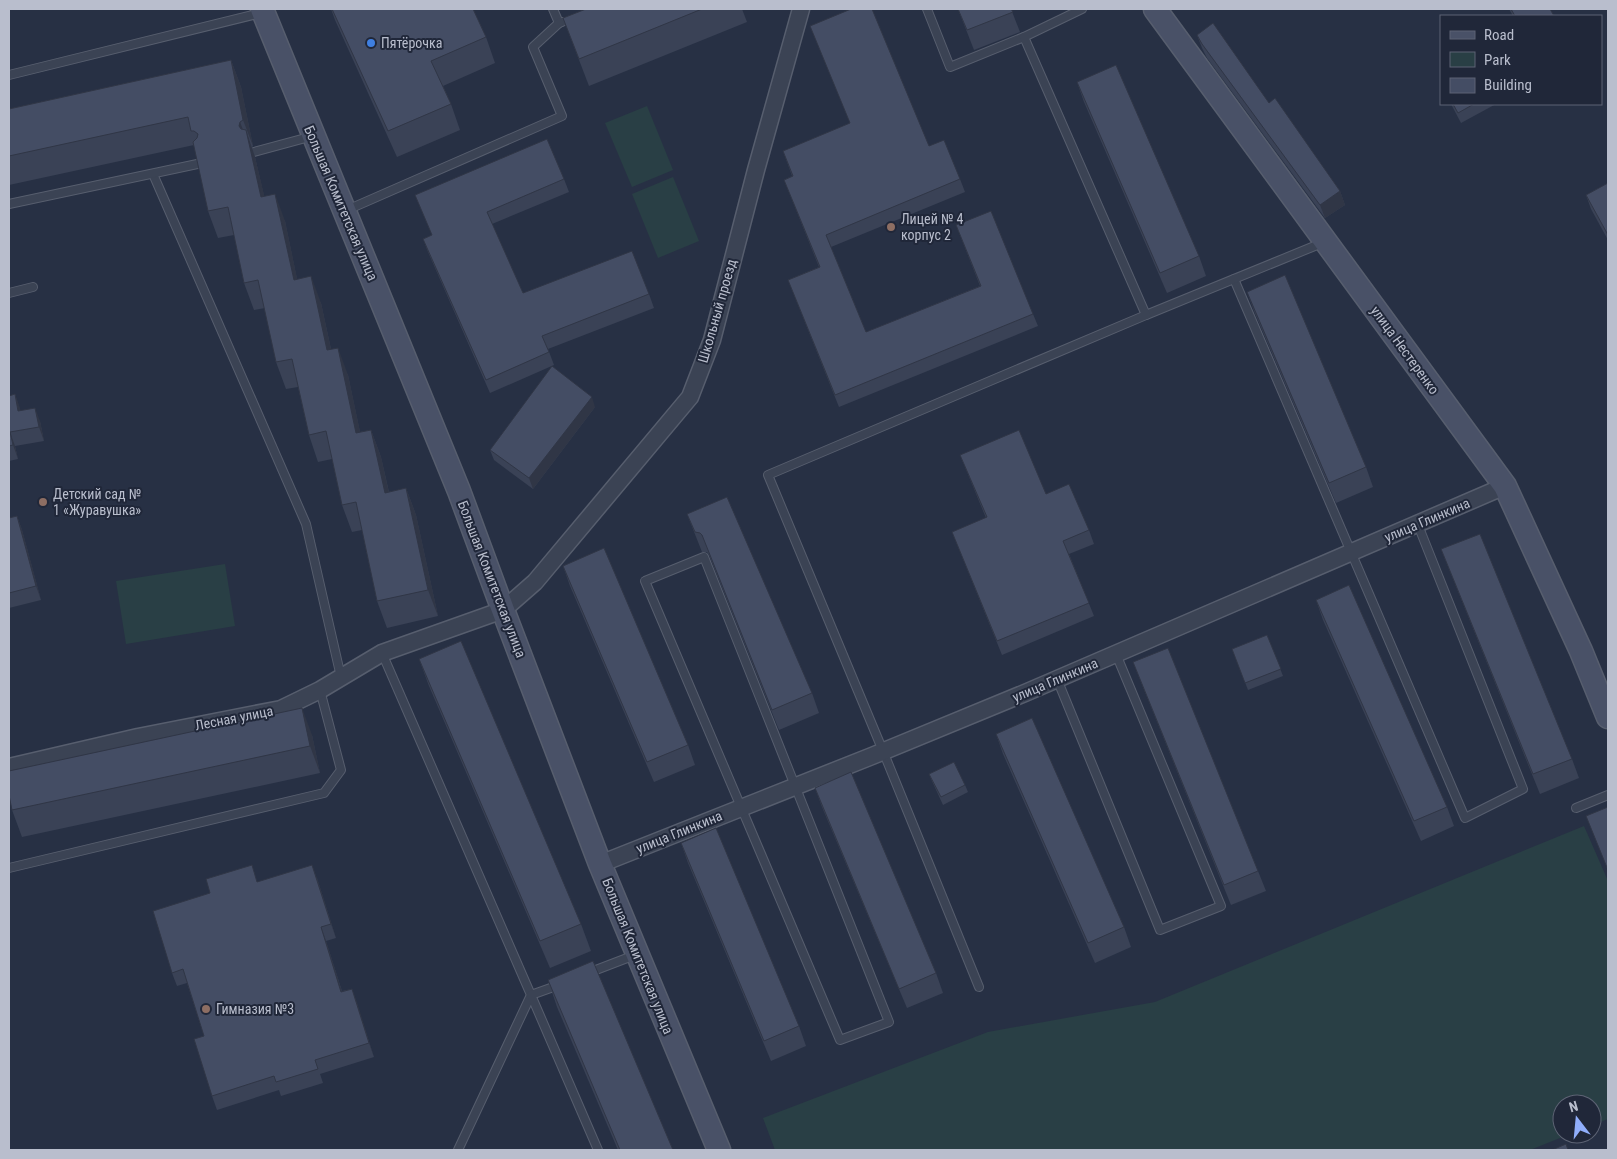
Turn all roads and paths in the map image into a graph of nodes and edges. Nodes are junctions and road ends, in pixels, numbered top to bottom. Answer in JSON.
{"nodes":[{"id":1,"x":553,"y":9,"type":"edge"},
{"id":2,"x":802,"y":9,"type":"edge"},
{"id":3,"x":927,"y":9,"type":"edge"},
{"id":4,"x":1082,"y":9,"type":"edge"},
{"id":5,"x":1155,"y":9,"type":"edge"},
{"id":6,"x":262,"y":10,"type":"edge"},
{"id":7,"x":568,"y":19,"type":"edge"},
{"id":8,"x":559,"y":23,"type":"junction"},
{"id":9,"x":1024,"y":37,"type":"junction"},
{"id":10,"x":9,"y":75,"type":"edge"},
{"id":11,"x":313,"y":136,"type":"junction"},
{"id":12,"x":254,"y":152,"type":"dead end"},
{"id":13,"x":202,"y":163,"type":"edge"},
{"id":14,"x":153,"y":174,"type":"junction"},
{"id":15,"x":9,"y":204,"type":"edge"},
{"id":16,"x":346,"y":211,"type":"junction"},
{"id":17,"x":1326,"y":242,"type":"junction"},
{"id":18,"x":1234,"y":280,"type":"junction"},
{"id":19,"x":33,"y":287,"type":"dead end"},
{"id":20,"x":9,"y":293,"type":"edge"},
{"id":21,"x":1146,"y":315,"type":"junction"},
{"id":22,"x":1505,"y":486,"type":"junction"},
{"id":23,"x":1418,"y":524,"type":"junction"},
{"id":24,"x":1352,"y":552,"type":"junction"},
{"id":25,"x":503,"y":610,"type":"junction"},
{"id":26,"x":382,"y":653,"type":"junction"},
{"id":27,"x":1116,"y":654,"type":"junction"},
{"id":28,"x":341,"y":676,"type":"junction"},
{"id":29,"x":1057,"y":679,"type":"junction"},
{"id":30,"x":320,"y":690,"type":"junction"},
{"id":31,"x":1608,"y":718,"type":"edge"},
{"id":32,"x":883,"y":751,"type":"junction"},
{"id":33,"x":9,"y":767,"type":"edge"},
{"id":34,"x":795,"y":786,"type":"junction"},
{"id":35,"x":1608,"y":795,"type":"edge"},
{"id":36,"x":741,"y":808,"type":"junction"},
{"id":37,"x":1576,"y":808,"type":"dead end"},
{"id":38,"x":600,"y":864,"type":"junction"},
{"id":39,"x":9,"y":868,"type":"edge"},
{"id":40,"x":637,"y":954,"type":"junction"},
{"id":41,"x":584,"y":975,"type":"edge"},
{"id":42,"x":566,"y":982,"type":"edge"},
{"id":43,"x":979,"y":986,"type":"dead end"},
{"id":44,"x":531,"y":995,"type":"junction"},
{"id":45,"x":458,"y":1150,"type":"edge"},
{"id":46,"x":598,"y":1150,"type":"edge"},
{"id":47,"x":719,"y":1150,"type":"edge"}],
"edges":[{"from":1,"to":8,"type":"lane"},
{"from":2,"to":25,"type":"street","name":"Школьный проезд"},
{"from":3,"to":9,"type":"lane"},
{"from":4,"to":9,"type":"lane"},
{"from":5,"to":17,"type":"street","name":"улица Нестеренко"},
{"from":6,"to":10,"type":"lane"},
{"from":6,"to":11,"type":"street","name":"Большая Комитетская улица"},
{"from":7,"to":8,"type":"lane"},
{"from":8,"to":16,"type":"lane"},
{"from":9,"to":21,"type":"lane"},
{"from":11,"to":12,"type":"lane"},
{"from":11,"to":16,"type":"street","name":"Большая Комитетская улица"},
{"from":13,"to":14,"type":"lane"},
{"from":14,"to":15,"type":"lane"},
{"from":14,"to":28,"type":"lane"},
{"from":16,"to":25,"type":"street","name":"Большая Комитетская улица"},
{"from":17,"to":18,"type":"lane"},
{"from":17,"to":22,"type":"street","name":"улица Нестеренко"},
{"from":18,"to":21,"type":"lane"},
{"from":18,"to":24,"type":"lane"},
{"from":19,"to":20,"type":"lane"},
{"from":21,"to":32,"type":"lane"},
{"from":22,"to":23,"type":"street","name":"улица Глинкина"},
{"from":22,"to":31,"type":"street","name":"улица Нестеренко"},
{"from":23,"to":24,"type":"street","name":"улица Глинкина"},
{"from":23,"to":24,"type":"lane"},
{"from":24,"to":27,"type":"street","name":"улица Глинкина"},
{"from":25,"to":26,"type":"street","name":"Лесная улица"},
{"from":25,"to":38,"type":"street","name":"Большая Комитетская улица"},
{"from":26,"to":28,"type":"street","name":"Лесная улица"},
{"from":26,"to":44,"type":"lane"},
{"from":27,"to":29,"type":"street","name":"улица Глинкина"},
{"from":27,"to":29,"type":"lane"},
{"from":28,"to":30,"type":"street","name":"Лесная улица"},
{"from":29,"to":32,"type":"street","name":"улица Глинкина"},
{"from":30,"to":33,"type":"street","name":"Лесная улица"},
{"from":30,"to":39,"type":"lane"},
{"from":32,"to":34,"type":"street","name":"улица Глинкина"},
{"from":32,"to":43,"type":"lane"},
{"from":34,"to":36,"type":"street","name":"улица Глинкина"},
{"from":34,"to":36,"type":"lane"},
{"from":34,"to":36,"type":"lane"},
{"from":35,"to":37,"type":"lane"},
{"from":36,"to":38,"type":"street","name":"улица Глинкина"},
{"from":38,"to":40,"type":"street","name":"Большая Комитетская улица"},
{"from":40,"to":41,"type":"lane"},
{"from":40,"to":47,"type":"street","name":"Большая Комитетская улица"},
{"from":42,"to":44,"type":"lane"},
{"from":44,"to":45,"type":"lane"},
{"from":44,"to":46,"type":"lane"}]}
